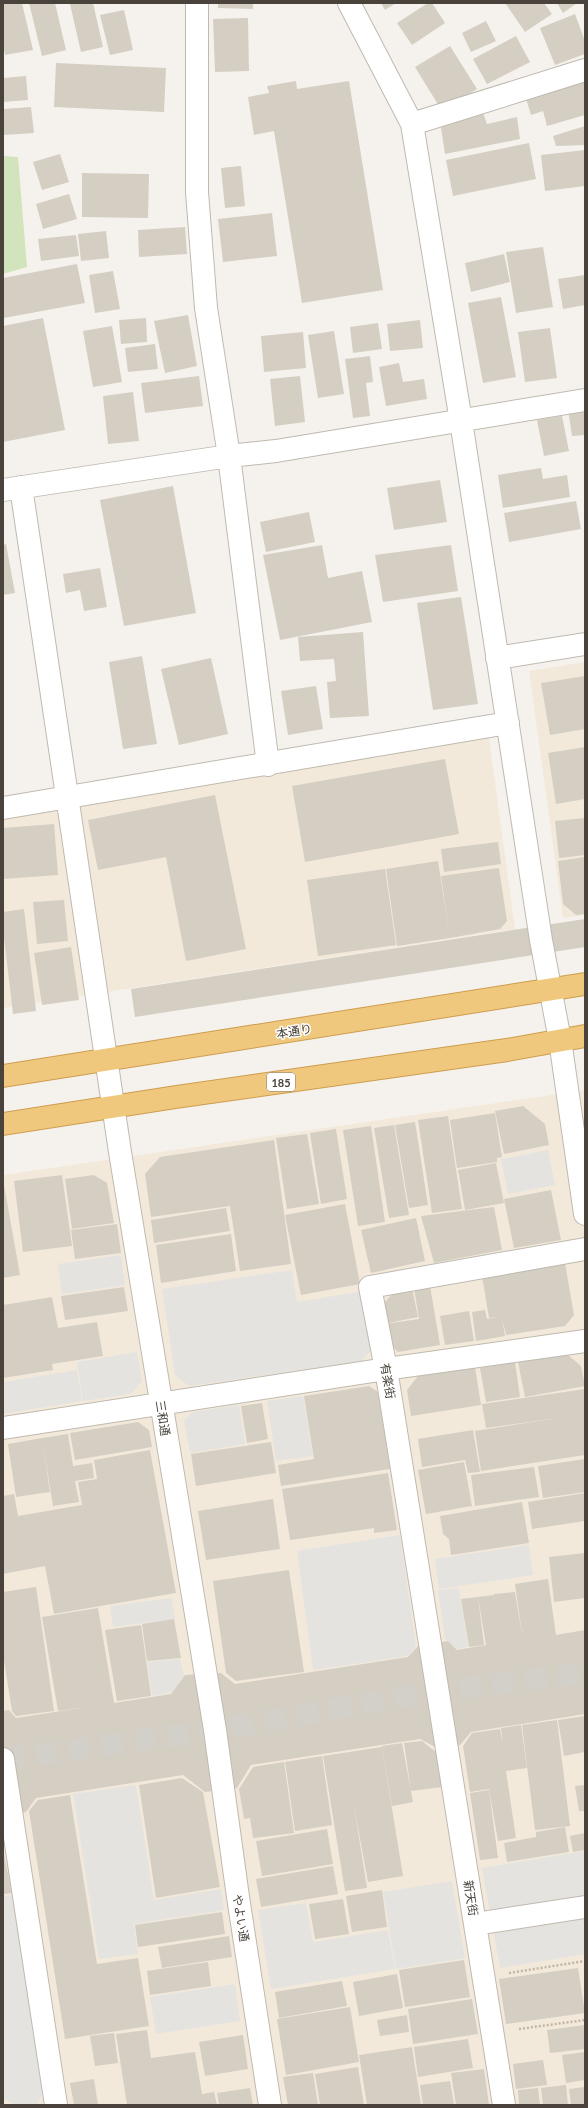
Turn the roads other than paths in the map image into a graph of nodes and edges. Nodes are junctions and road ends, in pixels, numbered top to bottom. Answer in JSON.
{"nodes":[{"id":1,"x":198,"y":3,"type":"edge"},
{"id":2,"x":349,"y":3,"type":"edge"},
{"id":3,"x":585,"y":70,"type":"edge"},
{"id":4,"x":412,"y":124,"type":"junction"},
{"id":5,"x":585,"y":400,"type":"edge"},
{"id":6,"x":461,"y":421,"type":"junction"},
{"id":7,"x":229,"y":456,"type":"junction"},
{"id":8,"x":12,"y":489,"type":"edge"},
{"id":9,"x":585,"y":644,"type":"edge"},
{"id":10,"x":497,"y":658,"type":"junction"},
{"id":11,"x":508,"y":723,"type":"junction"},
{"id":12,"x":268,"y":765,"type":"junction"},
{"id":13,"x":67,"y":799,"type":"junction"},
{"id":14,"x":3,"y":808,"type":"edge"},
{"id":15,"x":585,"y":984,"type":"edge"},
{"id":16,"x":550,"y":991,"type":"junction"},
{"id":17,"x":585,"y":1036,"type":"edge"},
{"id":18,"x":560,"y":1040,"type":"junction"},
{"id":19,"x":107,"y":1061,"type":"junction"},
{"id":20,"x":3,"y":1076,"type":"edge"},
{"id":21,"x":114,"y":1106,"type":"junction"},
{"id":22,"x":3,"y":1124,"type":"edge"},
{"id":23,"x":585,"y":1214,"type":"edge"},
{"id":24,"x":585,"y":1249,"type":"edge"},
{"id":25,"x":585,"y":1341,"type":"edge"},
{"id":26,"x":386,"y":1369,"type":"junction"},
{"id":27,"x":161,"y":1404,"type":"junction"},
{"id":28,"x":3,"y":1428,"type":"edge"},
{"id":29,"x":438,"y":1691,"type":"joint"},
{"id":30,"x":215,"y":1730,"type":"joint"},
{"id":31,"x":3,"y":1759,"type":"edge"},
{"id":32,"x":585,"y":1907,"type":"edge"},
{"id":33,"x":475,"y":1924,"type":"junction"},
{"id":34,"x":56,"y":2105,"type":"edge"},
{"id":35,"x":270,"y":2105,"type":"edge"},
{"id":36,"x":504,"y":2105,"type":"edge"}],
"edges":[{"from":1,"to":7,"type":"street"},
{"from":2,"to":4,"type":"street"},
{"from":3,"to":4,"type":"street"},
{"from":4,"to":6,"type":"street"},
{"from":5,"to":6,"type":"street"},
{"from":6,"to":7,"type":"street"},
{"from":6,"to":10,"type":"street"},
{"from":7,"to":8,"type":"street"},
{"from":7,"to":12,"type":"street"},
{"from":8,"to":13,"type":"street","name":"三和通"},
{"from":9,"to":10,"type":"street"},
{"from":10,"to":11,"type":"street"},
{"from":11,"to":12,"type":"street"},
{"from":11,"to":16,"type":"street"},
{"from":12,"to":13,"type":"street"},
{"from":13,"to":14,"type":"street"},
{"from":13,"to":19,"type":"street","name":"三和通"},
{"from":15,"to":16,"type":"highway","name":"本通り"},
{"from":16,"to":18,"type":"street"},
{"from":16,"to":19,"type":"highway","name":"本通り"},
{"from":17,"to":18,"type":"highway","number":"185"},
{"from":18,"to":21,"type":"highway","number":"185"},
{"from":18,"to":23,"type":"street"},
{"from":19,"to":20,"type":"highway","name":"本通り"},
{"from":19,"to":21,"type":"street","name":"三和通"},
{"from":21,"to":22,"type":"highway","number":"185"},
{"from":21,"to":27,"type":"street","name":"三和通"},
{"from":24,"to":26,"type":"street","name":"有楽街"},
{"from":25,"to":26,"type":"street"},
{"from":26,"to":27,"type":"street"},
{"from":26,"to":29,"type":"street","name":"有楽街"},
{"from":27,"to":28,"type":"street"},
{"from":27,"to":30,"type":"street","name":"三和通"},
{"from":29,"to":33,"type":"street","name":"新天街"},
{"from":30,"to":35,"type":"street","name":"やよい通"},
{"from":31,"to":34,"type":"street"},
{"from":32,"to":33,"type":"street"},
{"from":33,"to":36,"type":"street","name":"新天街"}]}
